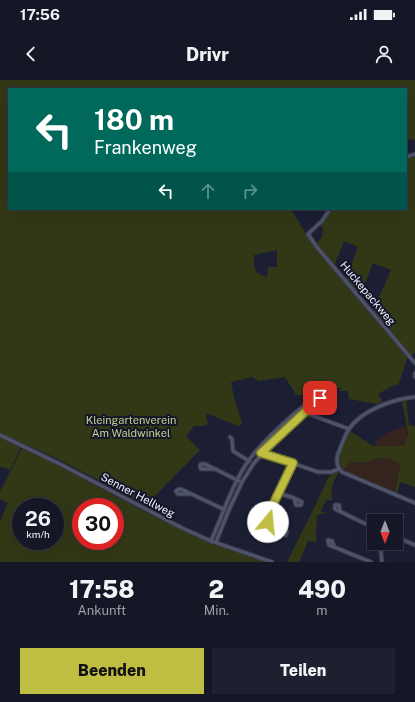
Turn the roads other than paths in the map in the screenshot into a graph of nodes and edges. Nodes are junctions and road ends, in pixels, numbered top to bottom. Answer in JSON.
{"nodes":[{"id":1,"x":329,"y":210,"type":"edge"},
{"id":2,"x":415,"y":363,"type":"edge"},
{"id":3,"x":415,"y":373,"type":"edge"},
{"id":4,"x":415,"y":377,"type":"edge"},
{"id":5,"x":327,"y":392,"type":"dead end"},
{"id":6,"x":415,"y":397,"type":"edge"},
{"id":7,"x":310,"y":400,"type":"dead end"},
{"id":8,"x":300,"y":409,"type":"junction"},
{"id":9,"x":304,"y":413,"type":"junction"},
{"id":10,"x":350,"y":429,"type":"junction"},
{"id":11,"x":0,"y":436,"type":"edge"},
{"id":12,"x":230,"y":437,"type":"dead end"},
{"id":13,"x":257,"y":450,"type":"junction"},
{"id":14,"x":261,"y":453,"type":"junction"},
{"id":15,"x":249,"y":461,"type":"junction"},
{"id":16,"x":293,"y":463,"type":"junction"},
{"id":17,"x":216,"y":469,"type":"dead end"},
{"id":18,"x":339,"y":469,"type":"junction"},
{"id":19,"x":238,"y":480,"type":"junction"},
{"id":20,"x":242,"y":482,"type":"junction"},
{"id":21,"x":278,"y":493,"type":"junction"},
{"id":22,"x":191,"y":494,"type":"dead end"},
{"id":23,"x":294,"y":498,"type":"dead end"},
{"id":24,"x":415,"y":503,"type":"edge"},
{"id":25,"x":224,"y":509,"type":"junction"},
{"id":26,"x":229,"y":511,"type":"junction"},
{"id":27,"x":340,"y":511,"type":"dead end"},
{"id":28,"x":367,"y":524,"type":"edge"},
{"id":29,"x":279,"y":528,"type":"dead end"},
{"id":30,"x":211,"y":540,"type":"junction"},
{"id":31,"x":403,"y":540,"type":"edge"},
{"id":32,"x":216,"y":542,"type":"junction"},
{"id":33,"x":415,"y":545,"type":"edge"},
{"id":34,"x":334,"y":546,"type":"dead end"},
{"id":35,"x":381,"y":550,"type":"edge"},
{"id":36,"x":272,"y":562,"type":"edge"},
{"id":37,"x":370,"y":562,"type":"edge"},
{"id":38,"x":382,"y":562,"type":"edge"}],
"edges":[{"from":1,"to":2,"type":"street","name":"Huckepackweg"},
{"from":3,"to":4,"type":"street"},
{"from":5,"to":9,"type":"street"},
{"from":6,"to":10,"type":"street"},
{"from":7,"to":8,"type":"street"},
{"from":8,"to":9,"type":"street"},
{"from":8,"to":13,"type":"street"},
{"from":9,"to":10,"type":"street"},
{"from":9,"to":14,"type":"street"},
{"from":10,"to":18,"type":"street"},
{"from":11,"to":30,"type":"street","name":"Senner Hellweg"},
{"from":12,"to":15,"type":"street"},
{"from":13,"to":14,"type":"street"},
{"from":13,"to":15,"type":"street"},
{"from":14,"to":16,"type":"street"},
{"from":14,"to":20,"type":"street"},
{"from":15,"to":19,"type":"street"},
{"from":16,"to":18,"type":"street"},
{"from":16,"to":21,"type":"street"},
{"from":17,"to":19,"type":"street"},
{"from":18,"to":24,"type":"street"},
{"from":19,"to":20,"type":"street"},
{"from":19,"to":25,"type":"street"},
{"from":20,"to":26,"type":"street"},
{"from":21,"to":23,"type":"street"},
{"from":21,"to":29,"type":"street"},
{"from":22,"to":25,"type":"street"},
{"from":25,"to":26,"type":"street"},
{"from":25,"to":30,"type":"street"},
{"from":26,"to":32,"type":"street"},
{"from":27,"to":28,"type":"street"},
{"from":30,"to":32,"type":"street","name":"Senner Hellweg"},
{"from":31,"to":33,"type":"street"},
{"from":32,"to":36,"type":"street","name":"Senner Hellweg"},
{"from":34,"to":37,"type":"street"},
{"from":35,"to":38,"type":"street"}]}
